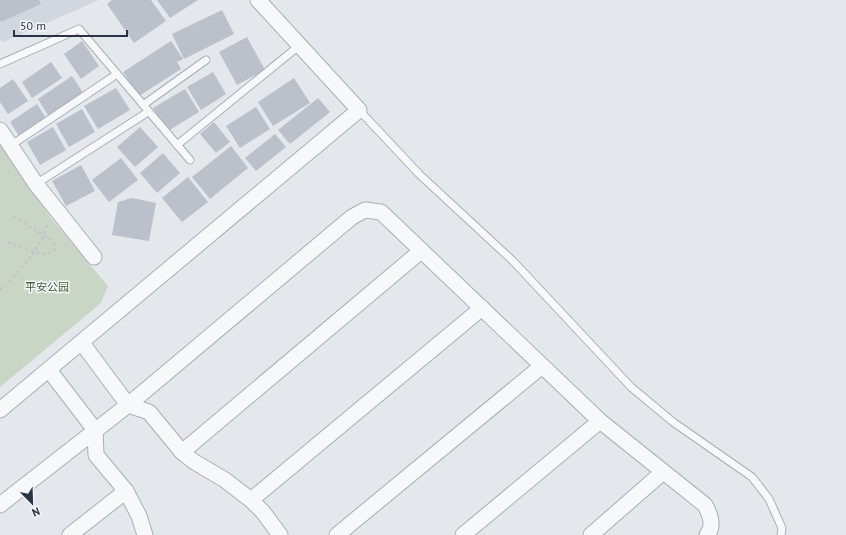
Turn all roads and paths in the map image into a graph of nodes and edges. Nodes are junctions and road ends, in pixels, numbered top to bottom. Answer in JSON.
{"nodes":[{"id":1,"x":258,"y":0,"type":"edge"},
{"id":2,"x":300,"y":45,"type":"junction"},
{"id":3,"x":206,"y":60,"type":"dead end"},
{"id":4,"x":0,"y":64,"type":"edge"},
{"id":5,"x":116,"y":74,"type":"junction"},
{"id":6,"x":143,"y":105,"type":"junction"},
{"id":7,"x":359,"y":110,"type":"junction"},
{"id":8,"x":148,"y":112,"type":"junction"},
{"id":9,"x":0,"y":130,"type":"edge"},
{"id":10,"x":177,"y":145,"type":"junction"},
{"id":11,"x":10,"y":146,"type":"junction"},
{"id":12,"x":190,"y":160,"type":"dead end"},
{"id":13,"x":36,"y":184,"type":"junction"},
{"id":14,"x":51,"y":202,"type":"junction"},
{"id":15,"x":14,"y":217,"type":"dead end"},
{"id":16,"x":44,"y":235,"type":"junction"},
{"id":17,"x":8,"y":242,"type":"dead end"},
{"id":18,"x":421,"y":250,"type":"junction"},
{"id":19,"x":34,"y":252,"type":"junction"},
{"id":20,"x":94,"y":257,"type":"dead end"},
{"id":21,"x":0,"y":290,"type":"edge"},
{"id":22,"x":482,"y":308,"type":"junction"},
{"id":23,"x":82,"y":343,"type":"junction"},
{"id":24,"x":542,"y":366,"type":"junction"},
{"id":25,"x":49,"y":370,"type":"junction"},
{"id":26,"x":128,"y":405,"type":"junction"},
{"id":27,"x":0,"y":410,"type":"edge"},
{"id":28,"x":600,"y":421,"type":"junction"},
{"id":29,"x":95,"y":430,"type":"junction"},
{"id":30,"x":182,"y":452,"type":"junction"},
{"id":31,"x":663,"y":472,"type":"junction"},
{"id":32,"x":126,"y":491,"type":"junction"},
{"id":33,"x":251,"y":500,"type":"junction"},
{"id":34,"x":0,"y":505,"type":"edge"},
{"id":35,"x":70,"y":535,"type":"edge"},
{"id":36,"x":145,"y":535,"type":"edge"},
{"id":37,"x":280,"y":535,"type":"edge"},
{"id":38,"x":337,"y":535,"type":"edge"},
{"id":39,"x":464,"y":535,"type":"edge"},
{"id":40,"x":591,"y":535,"type":"edge"},
{"id":41,"x":706,"y":535,"type":"edge"},
{"id":42,"x":781,"y":535,"type":"edge"}],
"edges":[{"from":1,"to":2,"type":"street"},
{"from":2,"to":7,"type":"street"},
{"from":2,"to":10,"type":"lane"},
{"from":3,"to":6,"type":"lane"},
{"from":4,"to":5,"type":"lane"},
{"from":5,"to":6,"type":"lane"},
{"from":5,"to":11,"type":"lane"},
{"from":6,"to":8,"type":"lane"},
{"from":7,"to":23,"type":"street"},
{"from":7,"to":42,"type":"lane"},
{"from":8,"to":10,"type":"lane"},
{"from":8,"to":13,"type":"lane"},
{"from":9,"to":11,"type":"street"},
{"from":10,"to":12,"type":"lane"},
{"from":11,"to":13,"type":"street"},
{"from":13,"to":14,"type":"street"},
{"from":14,"to":16,"type":"path"},
{"from":14,"to":20,"type":"street"},
{"from":15,"to":16,"type":"path"},
{"from":16,"to":19,"type":"path"},
{"from":16,"to":19,"type":"path"},
{"from":17,"to":19,"type":"path"},
{"from":18,"to":22,"type":"street"},
{"from":18,"to":26,"type":"street"},
{"from":18,"to":30,"type":"street"},
{"from":19,"to":21,"type":"path"},
{"from":22,"to":24,"type":"street"},
{"from":22,"to":33,"type":"street"},
{"from":23,"to":25,"type":"street"},
{"from":23,"to":26,"type":"street"},
{"from":24,"to":28,"type":"street"},
{"from":24,"to":38,"type":"street"},
{"from":25,"to":27,"type":"street"},
{"from":25,"to":29,"type":"street"},
{"from":26,"to":29,"type":"street"},
{"from":26,"to":30,"type":"street"},
{"from":28,"to":31,"type":"street"},
{"from":28,"to":39,"type":"street"},
{"from":29,"to":32,"type":"street"},
{"from":29,"to":34,"type":"street"},
{"from":30,"to":33,"type":"street"},
{"from":31,"to":40,"type":"street"},
{"from":31,"to":41,"type":"street"},
{"from":32,"to":35,"type":"street"},
{"from":32,"to":36,"type":"street"},
{"from":33,"to":37,"type":"street"}]}
